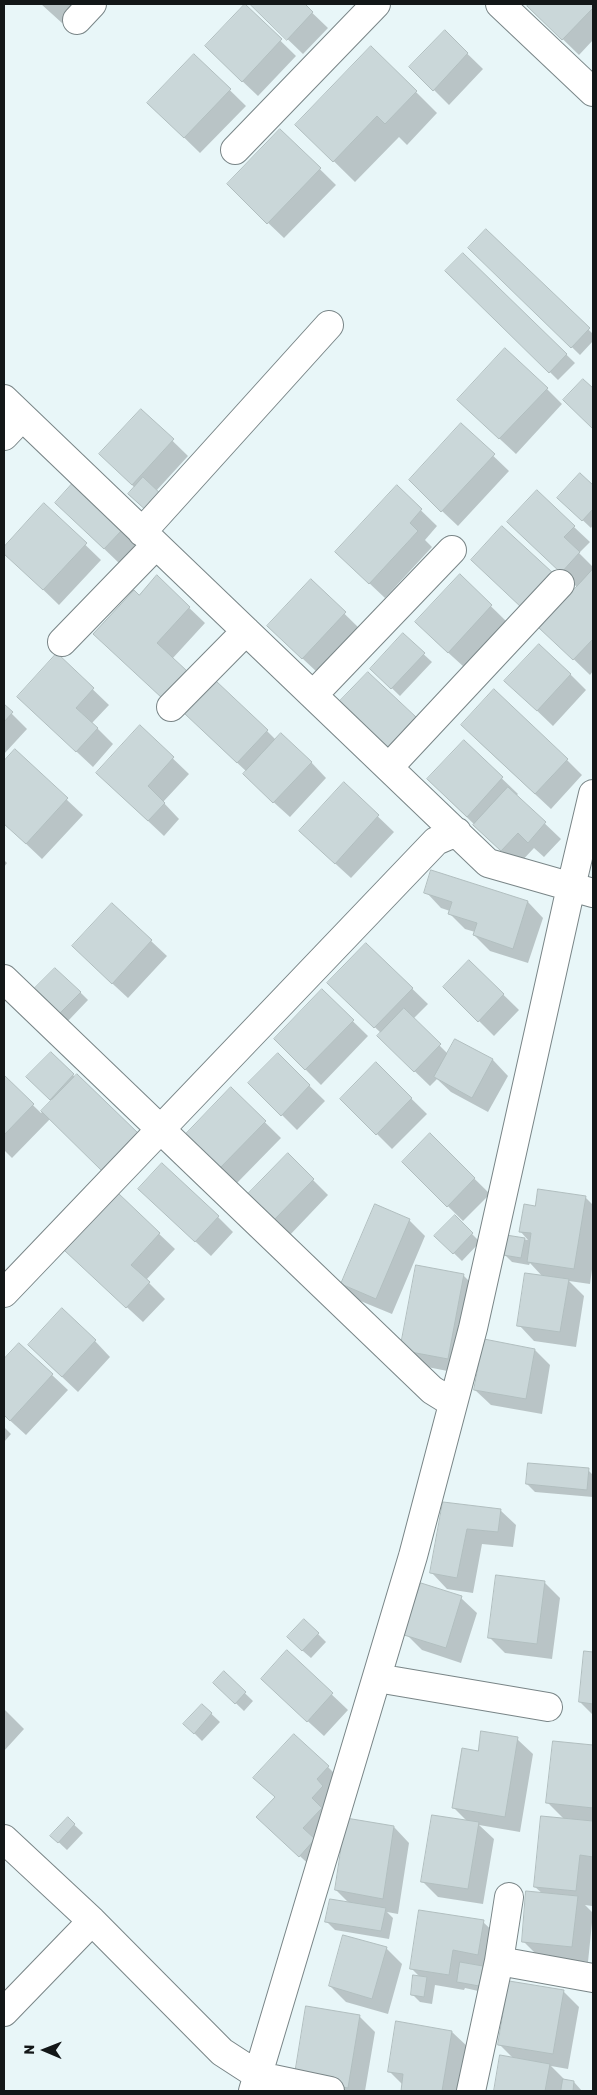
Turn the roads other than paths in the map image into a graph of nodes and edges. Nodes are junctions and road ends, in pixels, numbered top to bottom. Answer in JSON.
{"nodes":[{"id":1,"x":376,"y":4,"type":"edge"},
{"id":2,"x":500,"y":4,"type":"edge"},
{"id":3,"x":593,"y":92,"type":"edge"},
{"id":4,"x":236,"y":150,"type":"dead end"},
{"id":5,"x":329,"y":325,"type":"dead end"},
{"id":6,"x":10,"y":417,"type":"edge"},
{"id":7,"x":149,"y":538,"type":"junction"},
{"id":8,"x":452,"y":550,"type":"dead end"},
{"id":9,"x":560,"y":584,"type":"dead end"},
{"id":10,"x":246,"y":631,"type":"junction"},
{"id":11,"x":62,"y":642,"type":"dead end"},
{"id":12,"x":313,"y":695,"type":"junction"},
{"id":13,"x":171,"y":707,"type":"dead end"},
{"id":14,"x":389,"y":767,"type":"junction"},
{"id":15,"x":593,"y":794,"type":"edge"},
{"id":16,"x":457,"y":832,"type":"junction"},
{"id":17,"x":582,"y":890,"type":"edge"},
{"id":18,"x":4,"y":979,"type":"edge"},
{"id":19,"x":160,"y":1128,"type":"junction"},
{"id":20,"x":4,"y":1293,"type":"edge"},
{"id":21,"x":453,"y":1404,"type":"junction"},
{"id":22,"x":377,"y":1678,"type":"junction"},
{"id":23,"x":548,"y":1707,"type":"dead end"},
{"id":24,"x":4,"y":1839,"type":"edge"},
{"id":25,"x":509,"y":1897,"type":"dead end"},
{"id":26,"x":92,"y":1921,"type":"junction"},
{"id":27,"x":499,"y":1961,"type":"junction"},
{"id":28,"x":593,"y":1978,"type":"edge"},
{"id":29,"x":4,"y":2012,"type":"edge"},
{"id":30,"x":256,"y":2083,"type":"edge"},
{"id":31,"x":330,"y":2091,"type":"edge"},
{"id":32,"x":471,"y":2091,"type":"edge"}],
"edges":[{"from":1,"to":4,"type":"street"},
{"from":2,"to":3,"type":"street"},
{"from":5,"to":7,"type":"street"},
{"from":6,"to":7,"type":"street"},
{"from":7,"to":10,"type":"street"},
{"from":7,"to":11,"type":"street"},
{"from":8,"to":12,"type":"street"},
{"from":9,"to":14,"type":"street"},
{"from":10,"to":12,"type":"street"},
{"from":10,"to":13,"type":"street"},
{"from":12,"to":14,"type":"street"},
{"from":14,"to":16,"type":"street"},
{"from":15,"to":17,"type":"street"},
{"from":16,"to":17,"type":"street"},
{"from":16,"to":19,"type":"street"},
{"from":17,"to":21,"type":"street"},
{"from":18,"to":19,"type":"street"},
{"from":19,"to":20,"type":"street"},
{"from":19,"to":21,"type":"street"},
{"from":21,"to":22,"type":"street"},
{"from":22,"to":23,"type":"street"},
{"from":22,"to":30,"type":"street"},
{"from":24,"to":26,"type":"street"},
{"from":25,"to":27,"type":"street"},
{"from":26,"to":29,"type":"street"},
{"from":26,"to":30,"type":"street"},
{"from":27,"to":28,"type":"street"},
{"from":27,"to":32,"type":"street"},
{"from":30,"to":31,"type":"street"}]}
